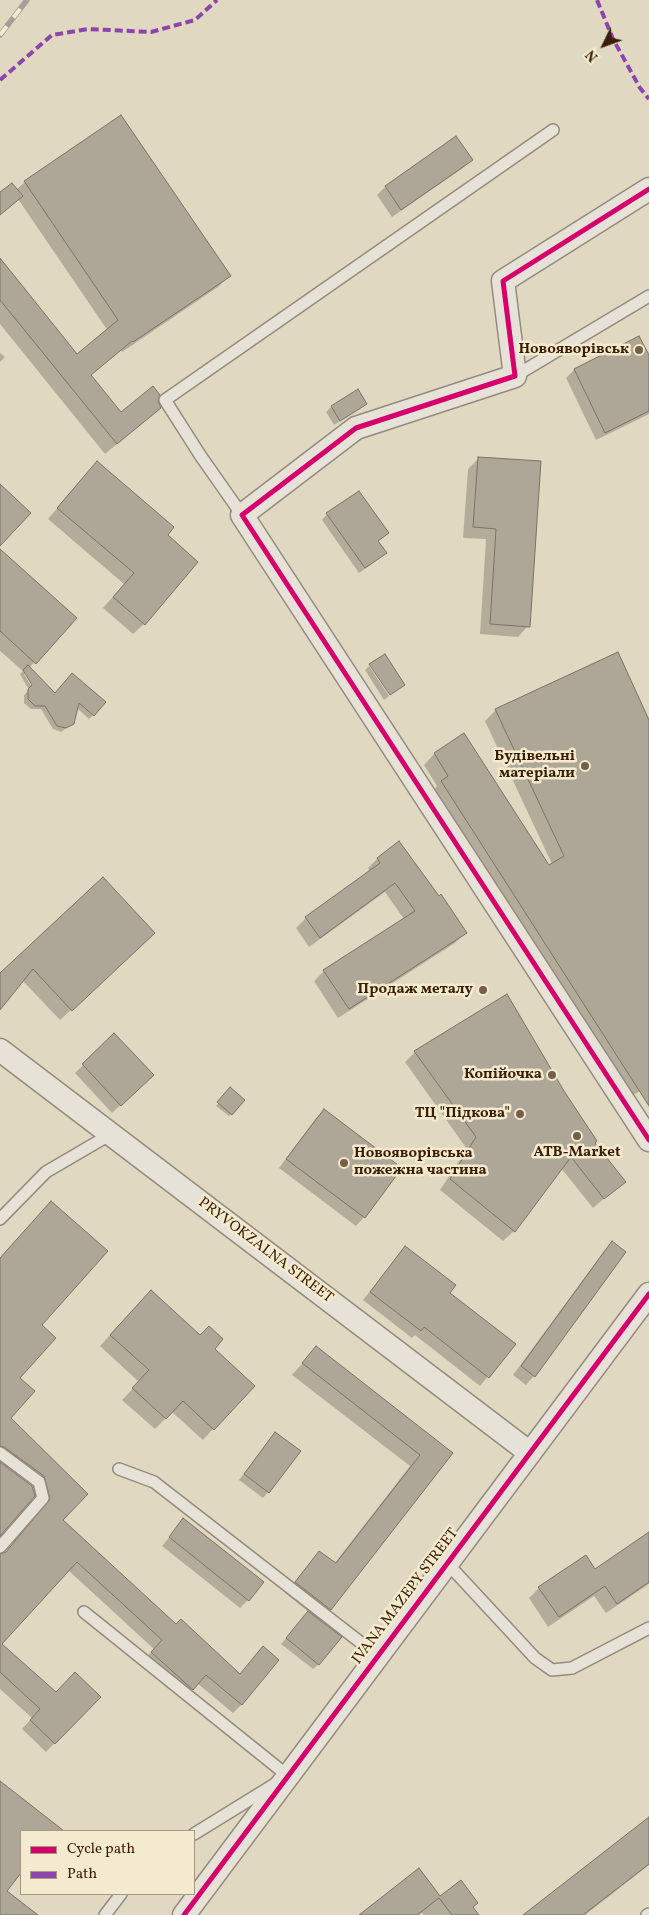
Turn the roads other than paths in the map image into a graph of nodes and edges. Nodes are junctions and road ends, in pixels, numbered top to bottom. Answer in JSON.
{"nodes":[{"id":1,"x":553,"y":130,"type":"dead end"},
{"id":2,"x":649,"y":189,"type":"edge"},
{"id":3,"x":649,"y":296,"type":"edge"},
{"id":4,"x":515,"y":376,"type":"junction"},
{"id":5,"x":242,"y":515,"type":"junction"},
{"id":6,"x":0,"y":1050,"type":"edge"},
{"id":7,"x":111,"y":1134,"type":"junction"},
{"id":8,"x":649,"y":1140,"type":"edge"},
{"id":9,"x":0,"y":1219,"type":"edge"},
{"id":10,"x":649,"y":1294,"type":"edge"},
{"id":11,"x":0,"y":1453,"type":"edge"},
{"id":12,"x":530,"y":1453,"type":"junction"},
{"id":13,"x":120,"y":1469,"type":"dead end"},
{"id":14,"x":0,"y":1547,"type":"edge"},
{"id":15,"x":448,"y":1564,"type":"junction"},
{"id":16,"x":84,"y":1612,"type":"dead end"},
{"id":17,"x":649,"y":1628,"type":"edge"},
{"id":18,"x":378,"y":1656,"type":"junction"},
{"id":19,"x":288,"y":1776,"type":"junction"},
{"id":20,"x":195,"y":1833,"type":"edge"},
{"id":21,"x":120,"y":1895,"type":"edge"},
{"id":22,"x":105,"y":1915,"type":"edge"},
{"id":23,"x":184,"y":1915,"type":"edge"}],
"edges":[{"from":1,"to":5,"type":"lane"},
{"from":2,"to":4,"type":"street"},
{"from":3,"to":4,"type":"lane"},
{"from":4,"to":5,"type":"street"},
{"from":5,"to":8,"type":"street"},
{"from":6,"to":7,"type":"street","name":"PRYVOKZALNA STREET"},
{"from":7,"to":9,"type":"lane"},
{"from":7,"to":12,"type":"street","name":"PRYVOKZALNA STREET"},
{"from":10,"to":12,"type":"street","name":"IVANA MAZEPY STREET"},
{"from":11,"to":14,"type":"lane"},
{"from":12,"to":15,"type":"street","name":"IVANA MAZEPY STREET"},
{"from":13,"to":18,"type":"lane"},
{"from":15,"to":17,"type":"lane"},
{"from":15,"to":18,"type":"street","name":"IVANA MAZEPY STREET"},
{"from":16,"to":19,"type":"lane"},
{"from":18,"to":19,"type":"street","name":"IVANA MAZEPY STREET"},
{"from":19,"to":20,"type":"lane"},
{"from":19,"to":23,"type":"street","name":"IVANA MAZEPY STREET"},
{"from":21,"to":22,"type":"lane"}]}
